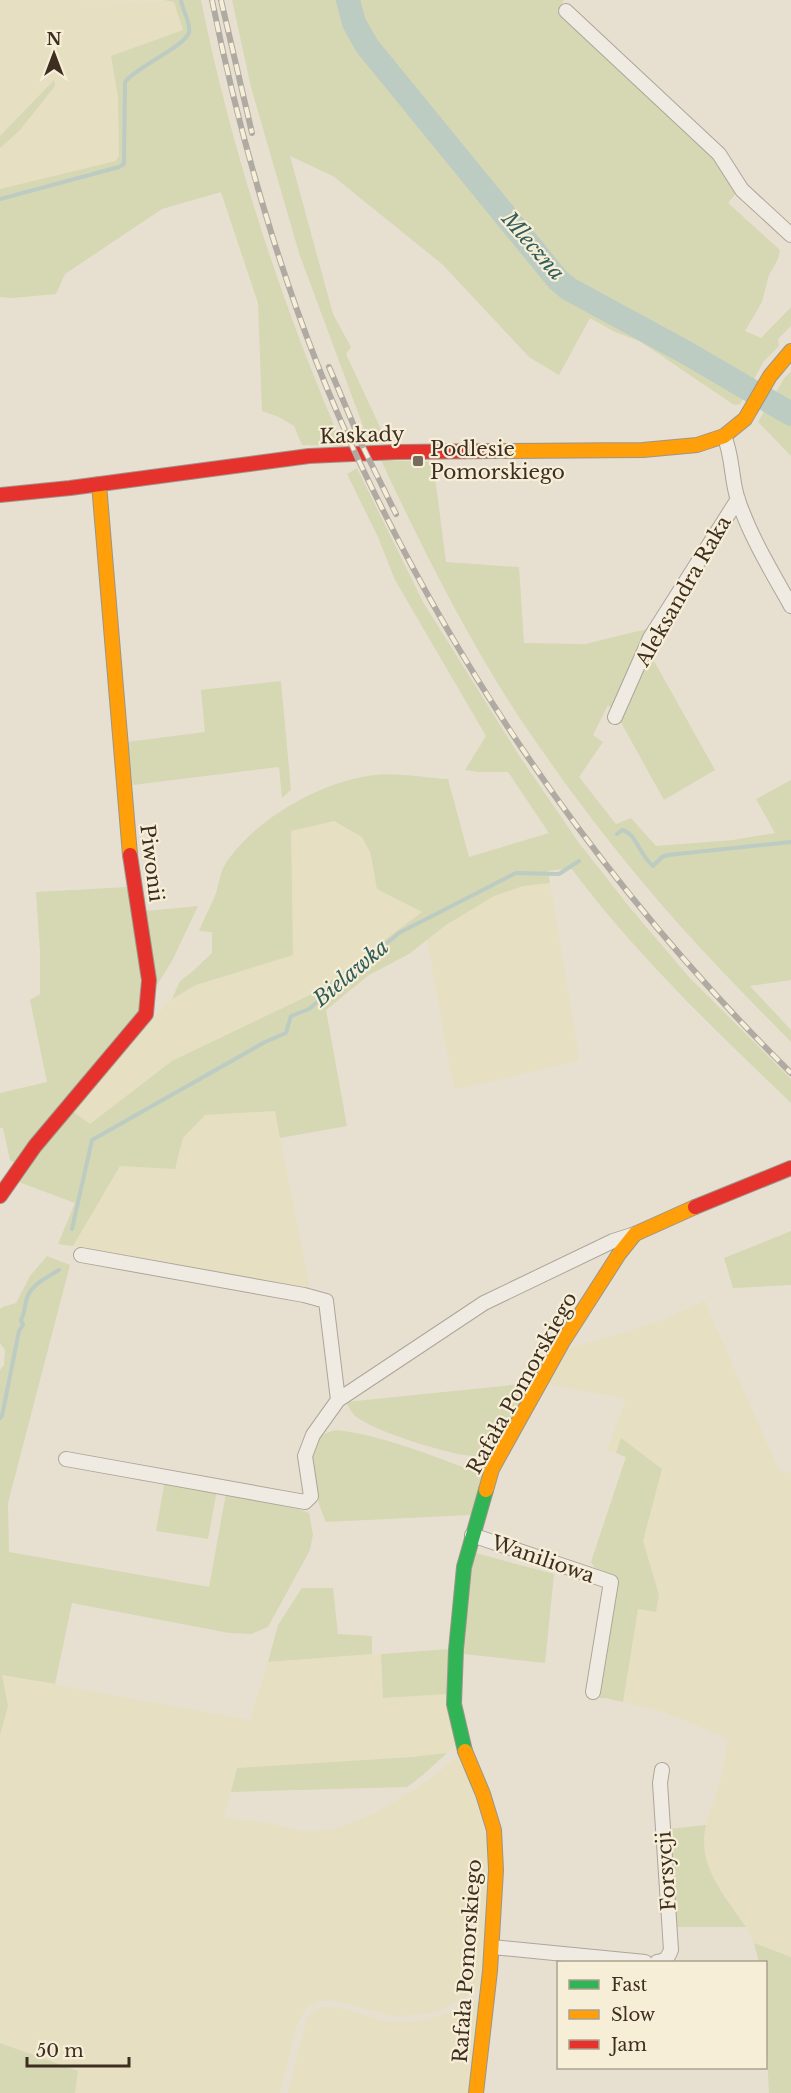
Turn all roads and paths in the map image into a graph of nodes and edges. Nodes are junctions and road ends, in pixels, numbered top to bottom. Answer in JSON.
{"nodes":[{"id":1,"x":566,"y":11,"type":"dead end"},
{"id":2,"x":791,"y":235,"type":"edge"},
{"id":3,"x":791,"y":351,"type":"edge"},
{"id":4,"x":724,"y":436,"type":"junction"},
{"id":5,"x":99,"y":484,"type":"junction"},
{"id":6,"x":0,"y":495,"type":"edge"},
{"id":7,"x":738,"y":499,"type":"junction"},
{"id":8,"x":791,"y":606,"type":"edge"},
{"id":9,"x":615,"y":717,"type":"dead end"},
{"id":10,"x":791,"y":1168,"type":"edge"},
{"id":11,"x":0,"y":1196,"type":"edge"},
{"id":12,"x":635,"y":1234,"type":"junction"},
{"id":13,"x":81,"y":1255,"type":"dead end"},
{"id":14,"x":338,"y":1400,"type":"junction"},
{"id":15,"x":66,"y":1459,"type":"dead end"},
{"id":16,"x":472,"y":1535,"type":"junction"},
{"id":17,"x":593,"y":1692,"type":"dead end"},
{"id":18,"x":662,"y":1770,"type":"dead end"},
{"id":19,"x":492,"y":1947,"type":"junction"},
{"id":20,"x":635,"y":1961,"type":"edge"},
{"id":21,"x":663,"y":1961,"type":"edge"},
{"id":22,"x":476,"y":2093,"type":"edge"}],
"edges":[{"from":1,"to":2,"type":"street"},
{"from":3,"to":4,"type":"street","name":"Kaskady"},
{"from":4,"to":5,"type":"street","name":"Kaskady"},
{"from":4,"to":7,"type":"street"},
{"from":5,"to":6,"type":"street","name":"Kaskady"},
{"from":5,"to":11,"type":"street","name":"Piwonii"},
{"from":7,"to":8,"type":"street"},
{"from":7,"to":9,"type":"street","name":"Aleksandra Raka"},
{"from":10,"to":12,"type":"street","name":"Rafała Pomorskiego"},
{"from":12,"to":14,"type":"street","name":"Rafała Pomorskiego"},
{"from":12,"to":16,"type":"street","name":"Rafała Pomorskiego"},
{"from":13,"to":14,"type":"street"},
{"from":14,"to":15,"type":"street","name":"Rafała Pomorskiego"},
{"from":16,"to":17,"type":"street","name":"Waniliowa"},
{"from":16,"to":19,"type":"street","name":"Rafała Pomorskiego"},
{"from":18,"to":21,"type":"street","name":"Forsycji"},
{"from":19,"to":20,"type":"street"},
{"from":19,"to":22,"type":"street","name":"Rafała Pomorskiego"}]}
